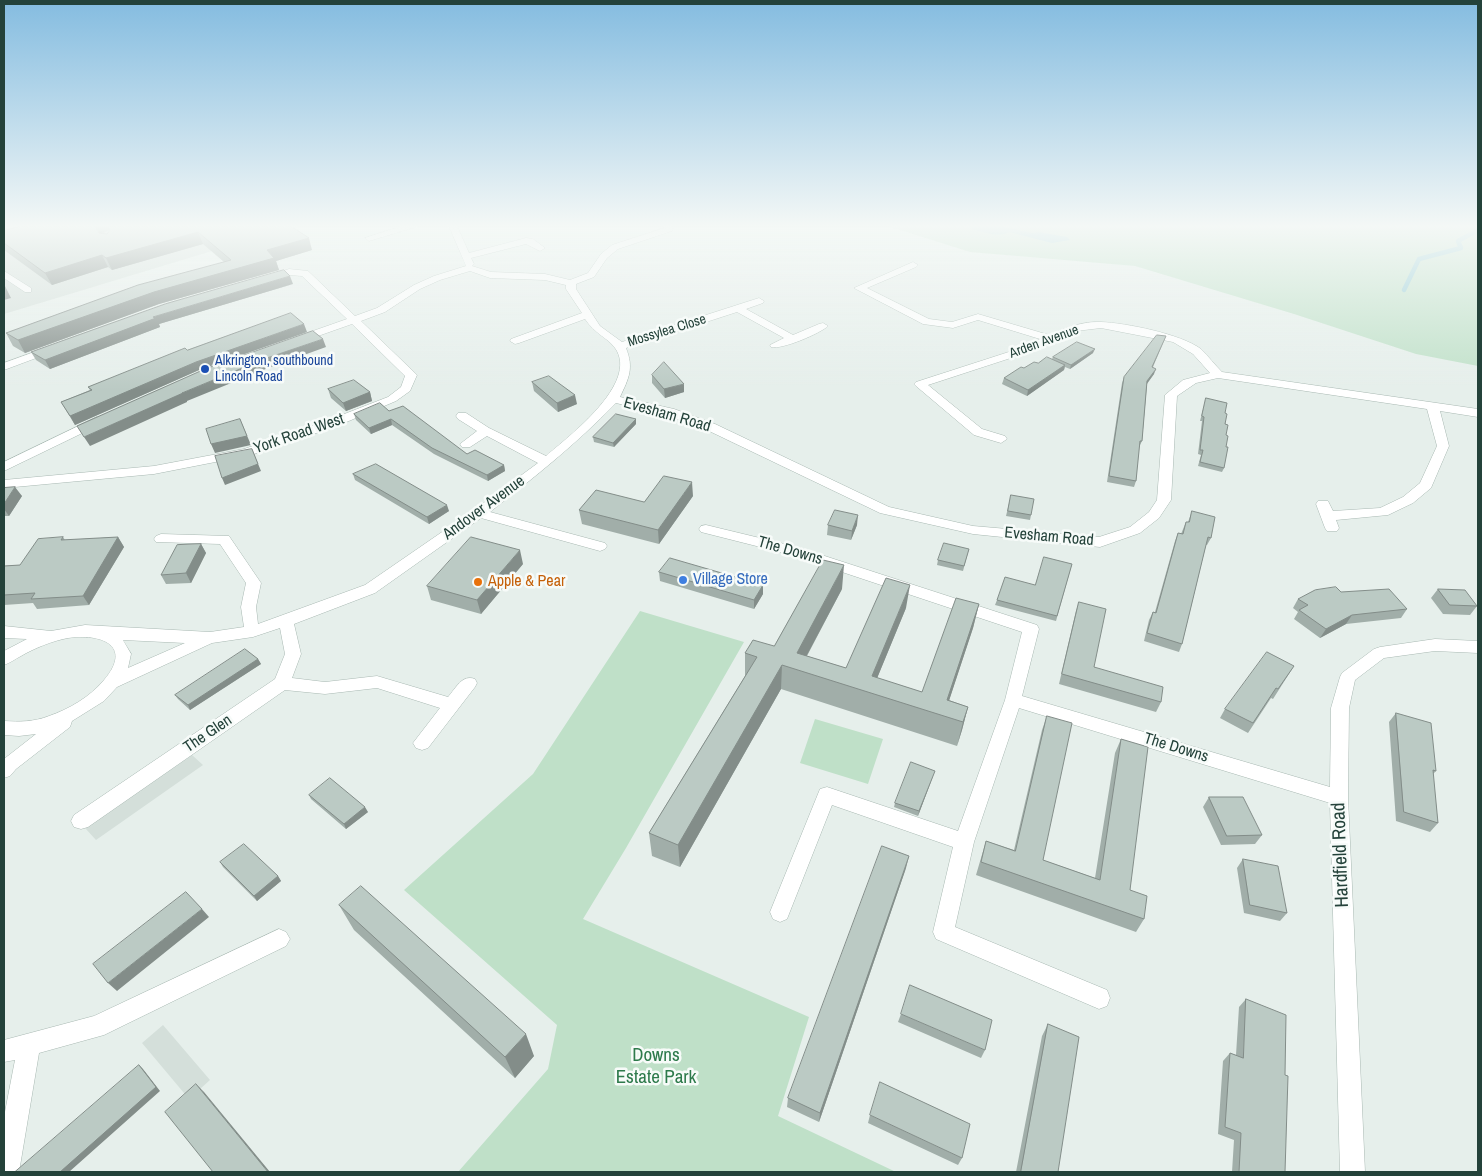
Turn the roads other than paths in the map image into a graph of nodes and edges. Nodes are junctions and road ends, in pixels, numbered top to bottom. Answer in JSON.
{"nodes":[{"id":1,"x":14,"y":281,"type":"edge"},
{"id":2,"x":314,"y":281,"type":"edge"},
{"id":3,"x":431,"y":281,"type":"edge"},
{"id":4,"x":562,"y":281,"type":"edge"},
{"id":5,"x":577,"y":281,"type":"edge"},
{"id":6,"x":876,"y":281,"type":"edge"},
{"id":7,"x":572,"y":283,"type":"junction"},
{"id":8,"x":28,"y":290,"type":"dead end"},
{"id":9,"x":759,"y":301,"type":"dead end"},
{"id":10,"x":738,"y":308,"type":"junction"},
{"id":11,"x":587,"y":315,"type":"junction"},
{"id":12,"x":354,"y":319,"type":"junction"},
{"id":13,"x":823,"y":326,"type":"dead end"},
{"id":14,"x":793,"y":338,"type":"junction"},
{"id":15,"x":1050,"y":339,"type":"junction"},
{"id":16,"x":290,"y":343,"type":"edge"},
{"id":17,"x":65,"y":344,"type":"edge"},
{"id":18,"x":776,"y":345,"type":"dead end"},
{"id":19,"x":620,"y":346,"type":"junction"},
{"id":20,"x":530,"y":350,"type":"dead end"},
{"id":21,"x":4,"y":368,"type":"edge"},
{"id":22,"x":1218,"y":375,"type":"junction"},
{"id":23,"x":612,"y":400,"type":"junction"},
{"id":24,"x":1433,"y":408,"type":"junction"},
{"id":25,"x":1478,"y":413,"type":"edge"},
{"id":26,"x":462,"y":416,"type":"dead end"},
{"id":27,"x":105,"y":418,"type":"edge"},
{"id":28,"x":487,"y":432,"type":"junction"},
{"id":29,"x":1001,"y":439,"type":"dead end"},
{"id":30,"x":466,"y":444,"type":"dead end"},
{"id":31,"x":547,"y":462,"type":"junction"},
{"id":32,"x":4,"y":467,"type":"edge"},
{"id":33,"x":4,"y":484,"type":"edge"},
{"id":34,"x":479,"y":513,"type":"junction"},
{"id":35,"x":1327,"y":516,"type":"dead end"},
{"id":36,"x":706,"y":529,"type":"dead end"},
{"id":37,"x":161,"y":539,"type":"dead end"},
{"id":38,"x":600,"y":546,"type":"dead end"},
{"id":39,"x":286,"y":621,"type":"junction"},
{"id":40,"x":253,"y":631,"type":"junction"},
{"id":41,"x":4,"y":632,"type":"edge"},
{"id":42,"x":104,"y":633,"type":"junction"},
{"id":43,"x":50,"y":636,"type":"junction"},
{"id":44,"x":210,"y":638,"type":"junction"},
{"id":45,"x":1478,"y":647,"type":"edge"},
{"id":46,"x":4,"y":660,"type":"edge"},
{"id":47,"x":112,"y":682,"type":"junction"},
{"id":48,"x":282,"y":683,"type":"junction"},
{"id":49,"x":469,"y":683,"type":"dead end"},
{"id":50,"x":1012,"y":700,"type":"junction"},
{"id":51,"x":452,"y":705,"type":"junction"},
{"id":52,"x":81,"y":708,"type":"junction"},
{"id":53,"x":4,"y":728,"type":"edge"},
{"id":54,"x":422,"y":743,"type":"dead end"},
{"id":55,"x":4,"y":771,"type":"edge"},
{"id":56,"x":1339,"y":798,"type":"junction"},
{"id":57,"x":81,"y":821,"type":"dead end"},
{"id":58,"x":964,"y":842,"type":"junction"},
{"id":59,"x":780,"y":912,"type":"dead end"},
{"id":60,"x":279,"y":939,"type":"dead end"},
{"id":61,"x":1099,"y":998,"type":"dead end"},
{"id":62,"x":29,"y":1044,"type":"junction"},
{"id":63,"x":4,"y":1051,"type":"edge"},
{"id":64,"x":6,"y":1172,"type":"edge"},
{"id":65,"x":1353,"y":1172,"type":"edge"}],
"edges":[{"from":1,"to":8,"type":"street"},
{"from":2,"to":12,"type":"street"},
{"from":3,"to":12,"type":"street"},
{"from":4,"to":7,"type":"street"},
{"from":5,"to":7,"type":"street"},
{"from":6,"to":15,"type":"street"},
{"from":7,"to":11,"type":"street"},
{"from":9,"to":10,"type":"street","name":"Mossylea Close"},
{"from":10,"to":14,"type":"street"},
{"from":10,"to":19,"type":"street","name":"Mossylea Close"},
{"from":11,"to":19,"type":"street"},
{"from":11,"to":20,"type":"street"},
{"from":12,"to":16,"type":"street"},
{"from":12,"to":33,"type":"street","name":"York Road West"},
{"from":13,"to":14,"type":"street"},
{"from":14,"to":18,"type":"street"},
{"from":15,"to":22,"type":"street","name":"Arden Avenue"},
{"from":15,"to":29,"type":"street","name":"Arden Avenue"},
{"from":17,"to":21,"type":"street"},
{"from":19,"to":23,"type":"street","name":"Andover Avenue"},
{"from":22,"to":23,"type":"street","name":"Evesham Road"},
{"from":22,"to":24,"type":"street","name":"Evesham Road"},
{"from":23,"to":31,"type":"street","name":"Andover Avenue"},
{"from":24,"to":25,"type":"street","name":"Evesham Road"},
{"from":24,"to":35,"type":"street"},
{"from":26,"to":28,"type":"street"},
{"from":27,"to":32,"type":"street"},
{"from":28,"to":30,"type":"street"},
{"from":28,"to":31,"type":"street"},
{"from":31,"to":34,"type":"street","name":"Andover Avenue"},
{"from":34,"to":38,"type":"street"},
{"from":34,"to":39,"type":"street","name":"Andover Avenue"},
{"from":36,"to":50,"type":"street","name":"The Downs"},
{"from":37,"to":40,"type":"street"},
{"from":39,"to":40,"type":"street","name":"Andover Avenue"},
{"from":39,"to":48,"type":"street"},
{"from":40,"to":44,"type":"street","name":"Andover Avenue"},
{"from":41,"to":43,"type":"street"},
{"from":42,"to":43,"type":"street","name":"Andover Avenue"},
{"from":42,"to":44,"type":"street","name":"Andover Avenue"},
{"from":42,"to":47,"type":"street"},
{"from":43,"to":46,"type":"street"},
{"from":44,"to":47,"type":"street","name":"Andover Avenue"},
{"from":45,"to":56,"type":"street","name":"Hardfield Road"},
{"from":47,"to":52,"type":"street"},
{"from":48,"to":51,"type":"street"},
{"from":48,"to":57,"type":"street","name":"The Glen"},
{"from":49,"to":51,"type":"street"},
{"from":50,"to":56,"type":"street","name":"The Downs"},
{"from":50,"to":58,"type":"street","name":"The Downs"},
{"from":51,"to":54,"type":"street"},
{"from":52,"to":53,"type":"street"},
{"from":52,"to":55,"type":"street"},
{"from":56,"to":65,"type":"street","name":"Hardfield Road"},
{"from":58,"to":59,"type":"street"},
{"from":58,"to":61,"type":"street","name":"The Downs"},
{"from":60,"to":62,"type":"street"},
{"from":62,"to":63,"type":"street"},
{"from":62,"to":64,"type":"street"}]}
